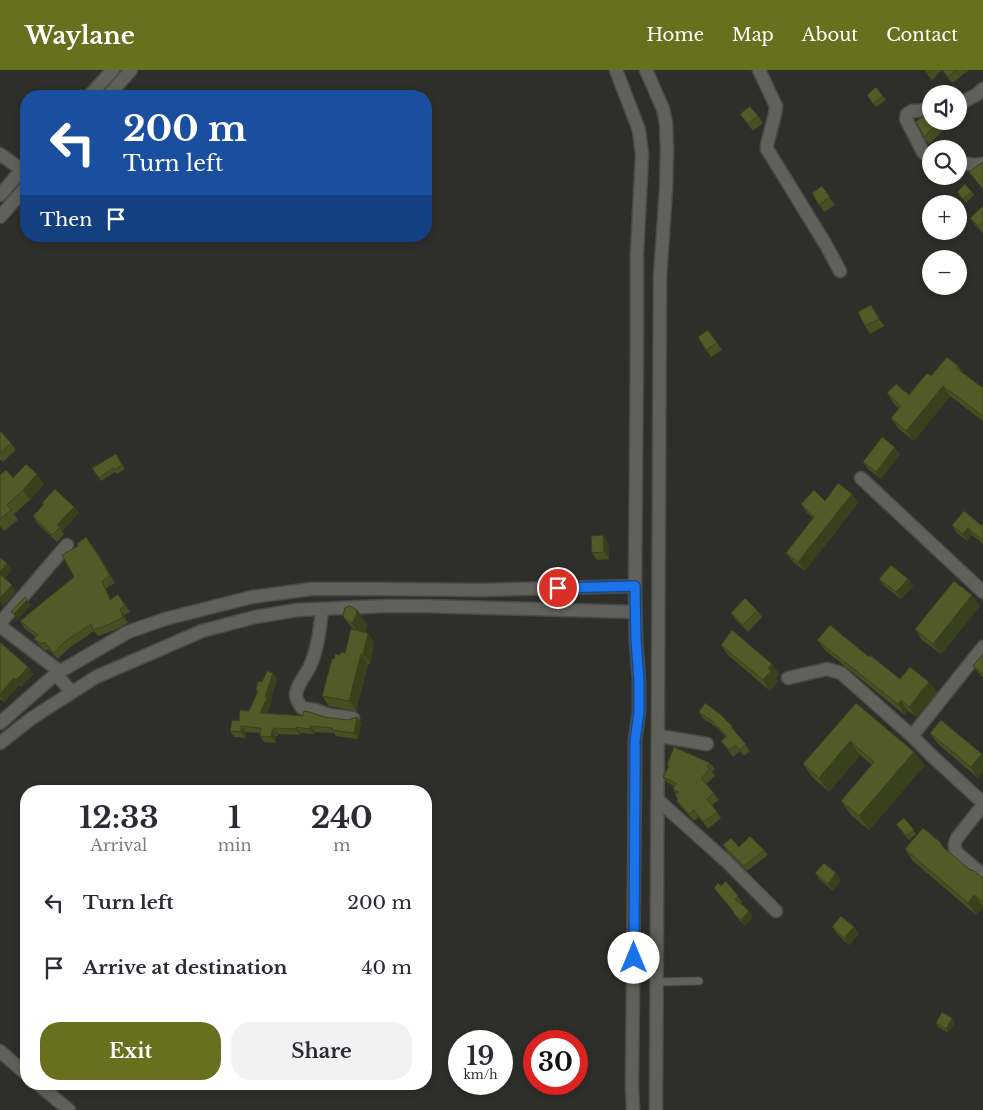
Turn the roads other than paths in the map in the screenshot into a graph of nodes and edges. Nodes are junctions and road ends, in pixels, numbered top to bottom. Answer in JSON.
{"nodes":[{"id":1,"x":113,"y":70,"type":"edge"},
{"id":2,"x":131,"y":70,"type":"edge"},
{"id":3,"x":616,"y":70,"type":"edge"},
{"id":4,"x":646,"y":70,"type":"edge"},
{"id":5,"x":759,"y":70,"type":"edge"},
{"id":6,"x":983,"y":89,"type":"edge"},
{"id":7,"x":95,"y":90,"type":"edge"},
{"id":8,"x":113,"y":90,"type":"edge"},
{"id":9,"x":967,"y":100,"type":"edge"},
{"id":10,"x":922,"y":110,"type":"edge"},
{"id":11,"x":922,"y":150,"type":"edge"},
{"id":12,"x":0,"y":154,"type":"edge"},
{"id":13,"x":967,"y":164,"type":"edge"},
{"id":14,"x":983,"y":164,"type":"edge"},
{"id":15,"x":20,"y":166,"type":"edge"},
{"id":16,"x":20,"y":172,"type":"edge"},
{"id":17,"x":20,"y":194,"type":"edge"},
{"id":18,"x":0,"y":195,"type":"edge"},
{"id":19,"x":0,"y":217,"type":"edge"},
{"id":20,"x":840,"y":272,"type":"dead end"},
{"id":21,"x":861,"y":478,"type":"dead end"},
{"id":22,"x":67,"y":544,"type":"dead end"},
{"id":23,"x":635,"y":589,"type":"junction"},
{"id":24,"x":983,"y":592,"type":"edge"},
{"id":25,"x":322,"y":609,"type":"junction"},
{"id":26,"x":635,"y":610,"type":"junction"},
{"id":27,"x":0,"y":624,"type":"edge"},
{"id":28,"x":983,"y":647,"type":"edge"},
{"id":29,"x":788,"y":678,"type":"dead end"},
{"id":30,"x":65,"y":682,"type":"junction"},
{"id":31,"x":353,"y":718,"type":"edge"},
{"id":32,"x":0,"y":723,"type":"edge"},
{"id":33,"x":659,"y":736,"type":"junction"},
{"id":34,"x":912,"y":736,"type":"junction"},
{"id":35,"x":0,"y":743,"type":"edge"},
{"id":36,"x":707,"y":744,"type":"dead end"},
{"id":37,"x":658,"y":800,"type":"junction"},
{"id":38,"x":983,"y":804,"type":"edge"},
{"id":39,"x":983,"y":875,"type":"edge"},
{"id":40,"x":776,"y":911,"type":"dead end"},
{"id":41,"x":699,"y":981,"type":"dead end"},
{"id":42,"x":657,"y":982,"type":"junction"},
{"id":43,"x":0,"y":1051,"type":"edge"},
{"id":44,"x":20,"y":1069,"type":"edge"},
{"id":45,"x":45,"y":1090,"type":"edge"},
{"id":46,"x":69,"y":1110,"type":"edge"},
{"id":47,"x":632,"y":1110,"type":"edge"},
{"id":48,"x":656,"y":1110,"type":"edge"}],
"edges":[{"from":1,"to":7,"type":"street"},
{"from":2,"to":8,"type":"street"},
{"from":3,"to":23,"type":"street"},
{"from":4,"to":33,"type":"street"},
{"from":5,"to":20,"type":"street"},
{"from":6,"to":9,"type":"street"},
{"from":10,"to":11,"type":"street"},
{"from":12,"to":15,"type":"street"},
{"from":13,"to":14,"type":"street"},
{"from":16,"to":18,"type":"street"},
{"from":17,"to":19,"type":"street"},
{"from":21,"to":24,"type":"street"},
{"from":22,"to":27,"type":"street"},
{"from":23,"to":26,"type":"street"},
{"from":23,"to":30,"type":"street"},
{"from":25,"to":26,"type":"street"},
{"from":25,"to":30,"type":"street"},
{"from":25,"to":31,"type":"street"},
{"from":26,"to":47,"type":"street"},
{"from":27,"to":30,"type":"street"},
{"from":28,"to":34,"type":"street"},
{"from":29,"to":34,"type":"street"},
{"from":30,"to":32,"type":"street"},
{"from":30,"to":35,"type":"street"},
{"from":33,"to":36,"type":"street"},
{"from":33,"to":37,"type":"street"},
{"from":34,"to":38,"type":"street"},
{"from":37,"to":40,"type":"street"},
{"from":37,"to":42,"type":"street"},
{"from":38,"to":39,"type":"street"},
{"from":41,"to":42,"type":"lane"},
{"from":42,"to":48,"type":"street"},
{"from":43,"to":44,"type":"street"},
{"from":45,"to":46,"type":"street"}]}
